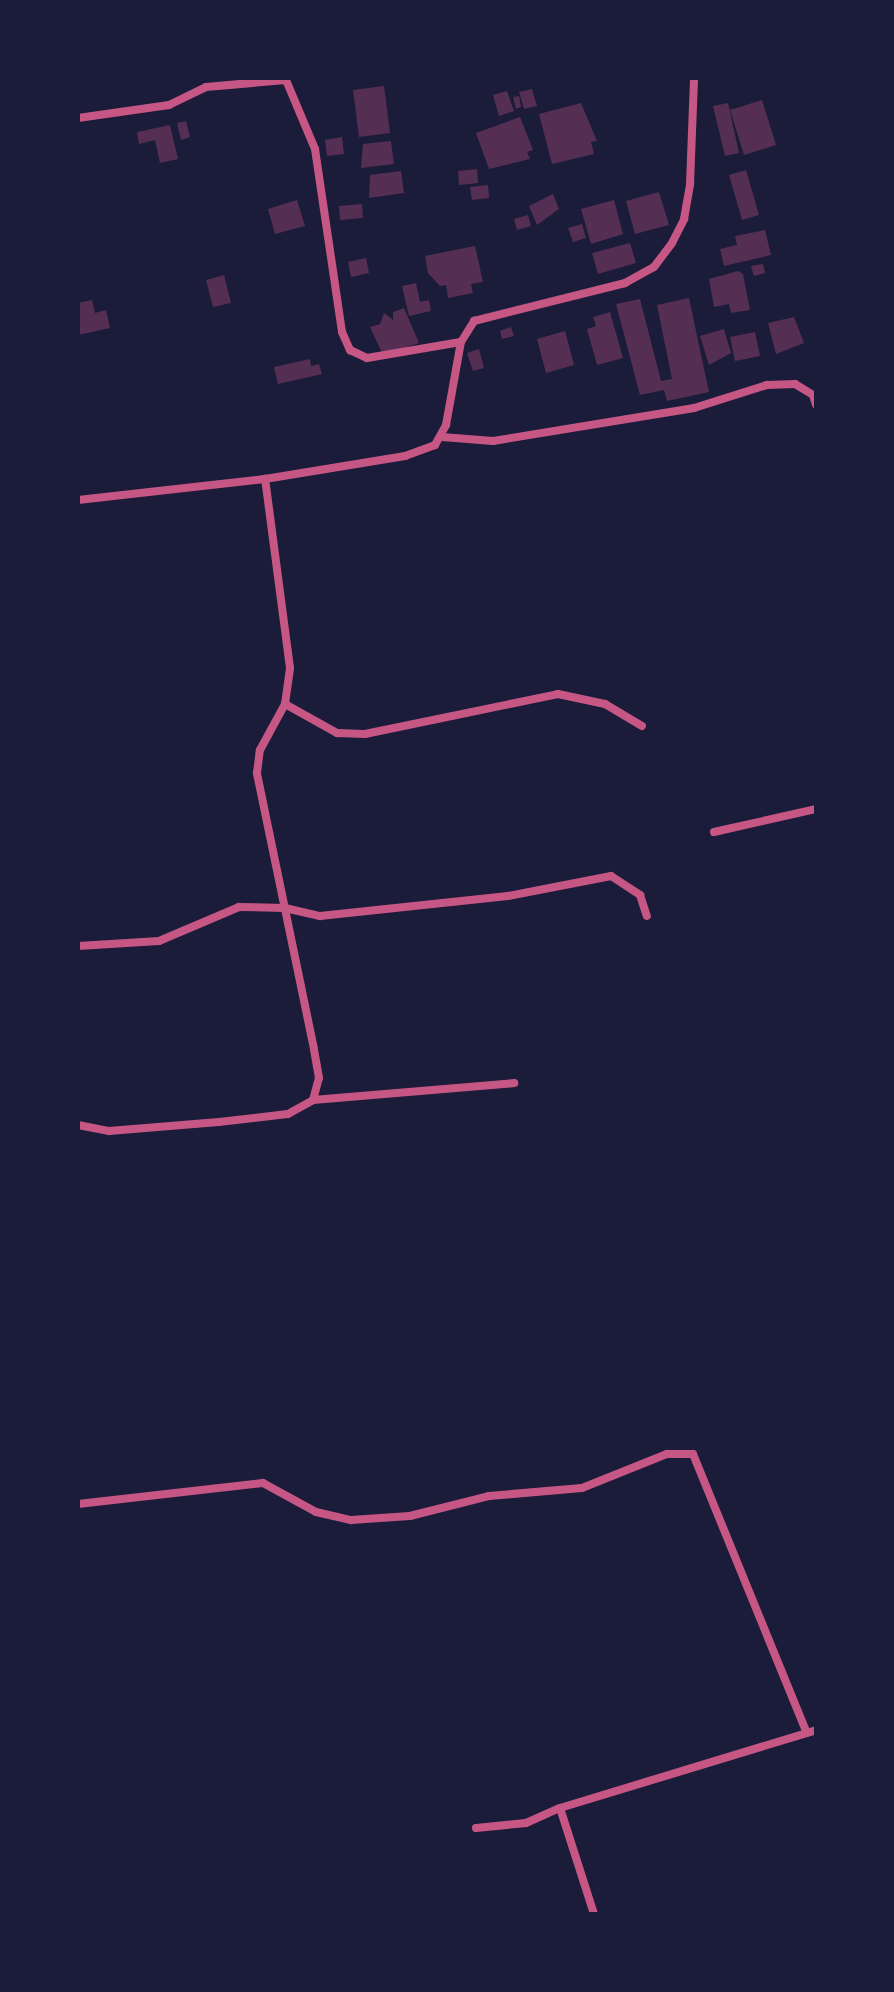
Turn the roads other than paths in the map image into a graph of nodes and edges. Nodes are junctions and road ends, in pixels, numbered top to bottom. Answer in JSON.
{"nodes":[{"id":1,"x":694,"y":78,"type":"edge"},
{"id":2,"x":286,"y":79,"type":"edge"},
{"id":3,"x":78,"y":118,"type":"edge"},
{"id":4,"x":461,"y":342,"type":"junction"},
{"id":5,"x":816,"y":405,"type":"edge"},
{"id":6,"x":442,"y":437,"type":"junction"},
{"id":7,"x":265,"y":479,"type":"junction"},
{"id":8,"x":78,"y":500,"type":"edge"},
{"id":9,"x":285,"y":704,"type":"junction"},
{"id":10,"x":642,"y":726,"type":"dead end"},
{"id":11,"x":816,"y":809,"type":"edge"},
{"id":12,"x":714,"y":832,"type":"dead end"},
{"id":13,"x":285,"y":908,"type":"junction"},
{"id":14,"x":647,"y":916,"type":"dead end"},
{"id":15,"x":78,"y":946,"type":"edge"},
{"id":16,"x":514,"y":1083,"type":"dead end"},
{"id":17,"x":313,"y":1100,"type":"junction"},
{"id":18,"x":78,"y":1125,"type":"edge"},
{"id":19,"x":78,"y":1504,"type":"edge"},
{"id":20,"x":811,"y":1731,"type":"edge"},
{"id":21,"x":560,"y":1808,"type":"junction"},
{"id":22,"x":476,"y":1828,"type":"dead end"},
{"id":23,"x":594,"y":1914,"type":"edge"}],
"edges":[{"from":1,"to":4,"type":"street"},
{"from":2,"to":3,"type":"street"},
{"from":2,"to":4,"type":"street"},
{"from":4,"to":6,"type":"street"},
{"from":5,"to":6,"type":"street"},
{"from":6,"to":7,"type":"street"},
{"from":7,"to":8,"type":"street"},
{"from":7,"to":9,"type":"street"},
{"from":9,"to":10,"type":"street"},
{"from":9,"to":13,"type":"street"},
{"from":11,"to":12,"type":"street"},
{"from":13,"to":14,"type":"street"},
{"from":13,"to":15,"type":"street"},
{"from":13,"to":17,"type":"street"},
{"from":16,"to":17,"type":"street"},
{"from":17,"to":18,"type":"street"},
{"from":19,"to":20,"type":"street"},
{"from":20,"to":21,"type":"street"},
{"from":21,"to":22,"type":"street"},
{"from":21,"to":23,"type":"street"}]}
